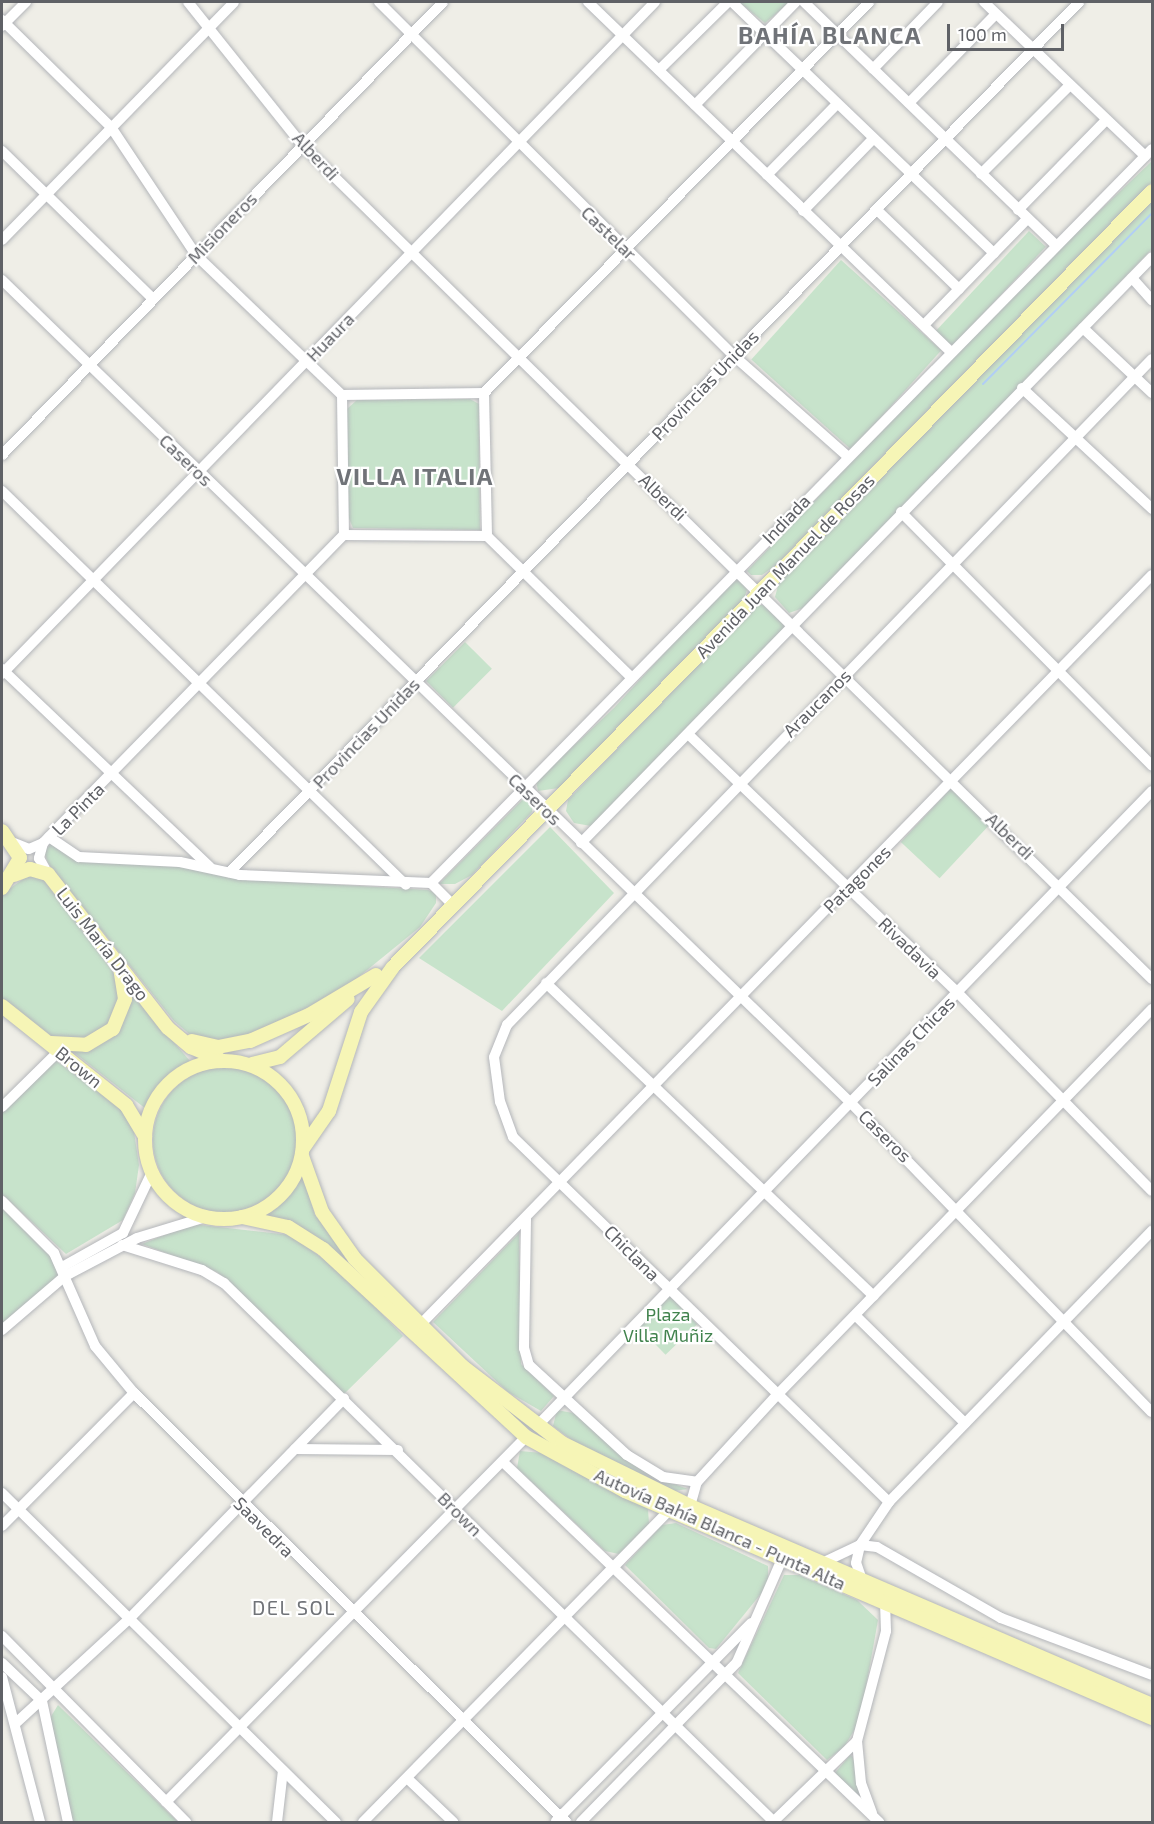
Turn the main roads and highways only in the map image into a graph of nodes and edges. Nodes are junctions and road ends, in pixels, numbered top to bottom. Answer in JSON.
{"nodes":[{"id":1,"x":1152,"y":191,"type":"edge"},
{"id":2,"x":2,"y":831,"type":"edge"},
{"id":3,"x":14,"y":875,"type":"junction"},
{"id":4,"x":2,"y":888,"type":"edge"},
{"id":5,"x":417,"y":941,"type":"junction"},
{"id":6,"x":118,"y":964,"type":"junction"},
{"id":7,"x":376,"y":975,"type":"junction"},
{"id":8,"x":2,"y":1006,"type":"edge"},
{"id":9,"x":168,"y":1028,"type":"junction"},
{"id":10,"x":46,"y":1041,"type":"junction"},
{"id":11,"x":230,"y":1061,"type":"junction"},
{"id":12,"x":247,"y":1064,"type":"junction"},
{"id":13,"x":145,"y":1137,"type":"junction"},
{"id":14,"x":303,"y":1151,"type":"junction"},
{"id":15,"x":242,"y":1217,"type":"junction"},
{"id":16,"x":1152,"y":1705,"type":"edge"},
{"id":17,"x":1152,"y":1718,"type":"edge"}],
"edges":[{"from":1,"to":5,"type":"main road","name":"Avenida Juan Manuel de Rosas"},
{"from":2,"to":3,"type":"main road"},
{"from":3,"to":4,"type":"main road"},
{"from":3,"to":6,"type":"main road","name":"Luis María Drago"},
{"from":5,"to":7,"type":"main road","name":"Avenida Juan Manuel de Rosas"},
{"from":5,"to":14,"type":"main road","name":"Avenida Juan Manuel de Rosas"},
{"from":6,"to":9,"type":"main road","name":"Luis María Drago"},
{"from":6,"to":10,"type":"main road"},
{"from":7,"to":9,"type":"main road"},
{"from":7,"to":12,"type":"main road","name":"Avenida Juan Manuel de Rosas"},
{"from":8,"to":10,"type":"main road","name":"Brown"},
{"from":9,"to":11,"type":"main road","name":"Luis María Drago"},
{"from":10,"to":13,"type":"main road","name":"Brown"},
{"from":11,"to":12,"type":"main road"},
{"from":11,"to":13,"type":"main road"},
{"from":12,"to":14,"type":"main road"},
{"from":13,"to":15,"type":"main road"},
{"from":14,"to":15,"type":"main road"},
{"from":14,"to":16,"type":"main road","name":"Autovía Bahía Blanca - Punta Alta"},
{"from":15,"to":17,"type":"main road","name":"Autovía Bahía Blanca - Punta Alta"}]}
